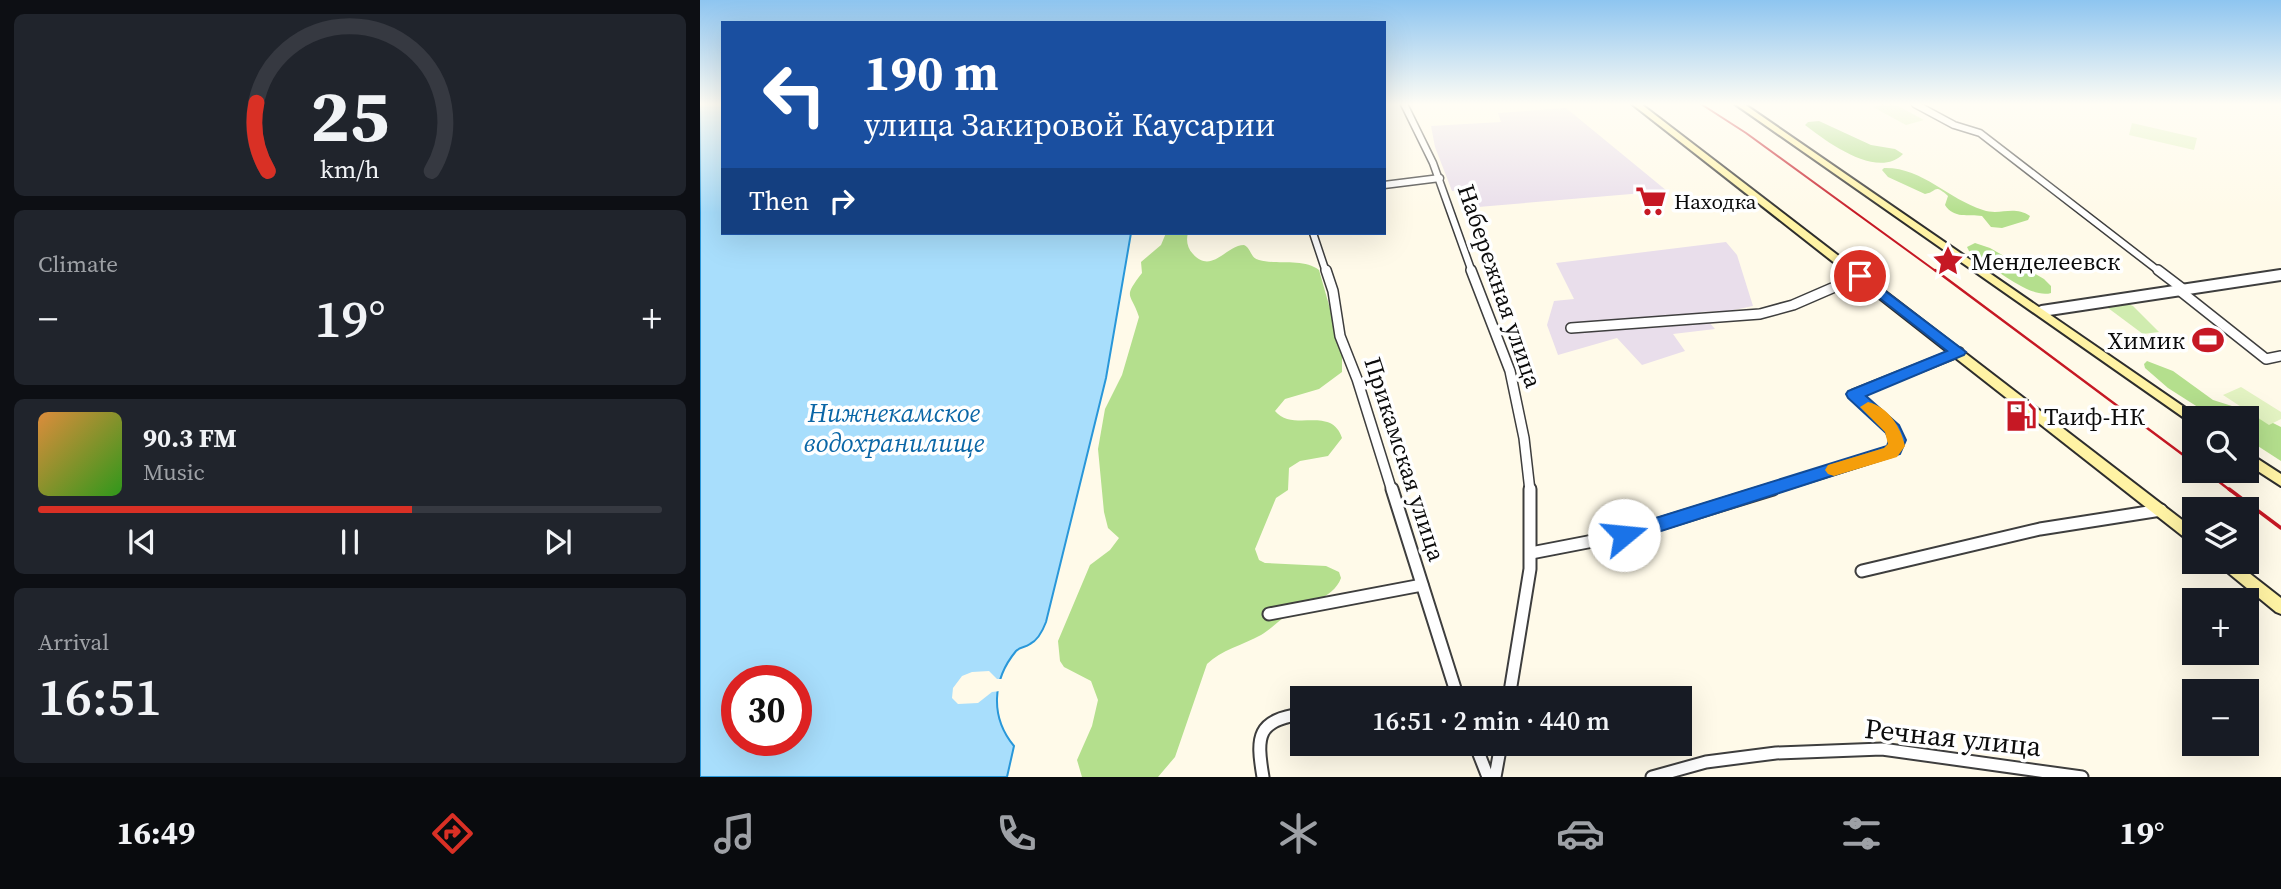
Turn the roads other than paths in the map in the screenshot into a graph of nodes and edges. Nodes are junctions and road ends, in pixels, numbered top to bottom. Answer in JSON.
{"nodes":[{"id":1,"x":1424,"y":140,"type":"edge"},
{"id":2,"x":1683,"y":140,"type":"edge"},
{"id":3,"x":1792,"y":140,"type":"edge"},
{"id":4,"x":1988,"y":140,"type":"edge"},
{"id":5,"x":1440,"y":178,"type":"junction"},
{"id":6,"x":1386,"y":185,"type":"edge"},
{"id":7,"x":1314,"y":235,"type":"edge"},
{"id":8,"x":2281,"y":275,"type":"edge"},
{"id":9,"x":1860,"y":276,"type":"junction"},
{"id":10,"x":2181,"y":290,"type":"junction"},
{"id":11,"x":2042,"y":311,"type":"junction"},
{"id":12,"x":1571,"y":328,"type":"dead end"},
{"id":13,"x":1959,"y":352,"type":"junction"},
{"id":14,"x":2281,"y":356,"type":"edge"},
{"id":15,"x":2266,"y":359,"type":"joint"},
{"id":16,"x":2182,"y":410,"type":"edge"},
{"id":17,"x":2259,"y":465,"type":"edge"},
{"id":18,"x":2281,"y":481,"type":"edge"},
{"id":19,"x":2161,"y":510,"type":"junction"},
{"id":20,"x":2182,"y":527,"type":"edge"},
{"id":21,"x":1531,"y":553,"type":"junction"},
{"id":22,"x":1863,"y":571,"type":"dead end"},
{"id":23,"x":2240,"y":574,"type":"edge"},
{"id":24,"x":1422,"y":585,"type":"junction"},
{"id":25,"x":2281,"y":607,"type":"edge"},
{"id":26,"x":1269,"y":614,"type":"dead end"},
{"id":27,"x":1454,"y":686,"type":"edge"},
{"id":28,"x":1511,"y":686,"type":"edge"},
{"id":29,"x":1290,"y":715,"type":"edge"},
{"id":30,"x":1480,"y":756,"type":"edge"},
{"id":31,"x":1499,"y":756,"type":"edge"},
{"id":32,"x":1264,"y":777,"type":"edge"},
{"id":33,"x":1488,"y":777,"type":"edge"},
{"id":34,"x":1495,"y":777,"type":"edge"},
{"id":35,"x":1652,"y":777,"type":"edge"},
{"id":36,"x":2082,"y":777,"type":"edge"}],
"edges":[{"from":1,"to":5,"type":"street","name":"Набережная улица"},
{"from":2,"to":9,"type":"main road"},
{"from":3,"to":11,"type":"main road"},
{"from":4,"to":10,"type":"street"},
{"from":5,"to":6,"type":"street"},
{"from":5,"to":21,"type":"street","name":"Набережная улица"},
{"from":7,"to":24,"type":"street","name":"Прикамская улица"},
{"from":8,"to":10,"type":"street"},
{"from":9,"to":12,"type":"street"},
{"from":9,"to":13,"type":"main road"},
{"from":10,"to":11,"type":"street"},
{"from":10,"to":15,"type":"street"},
{"from":11,"to":16,"type":"main road"},
{"from":13,"to":19,"type":"main road"},
{"from":13,"to":21,"type":"street"},
{"from":14,"to":15,"type":"street"},
{"from":17,"to":18,"type":"main road"},
{"from":19,"to":20,"type":"main road"},
{"from":19,"to":22,"type":"street"},
{"from":21,"to":28,"type":"street","name":"Набережная улица"},
{"from":23,"to":25,"type":"main road"},
{"from":24,"to":26,"type":"street"},
{"from":24,"to":27,"type":"street","name":"Прикамская улица"},
{"from":29,"to":32,"type":"street"},
{"from":30,"to":33,"type":"street"},
{"from":31,"to":34,"type":"street"},
{"from":35,"to":36,"type":"street","name":"Речная улица"}]}
